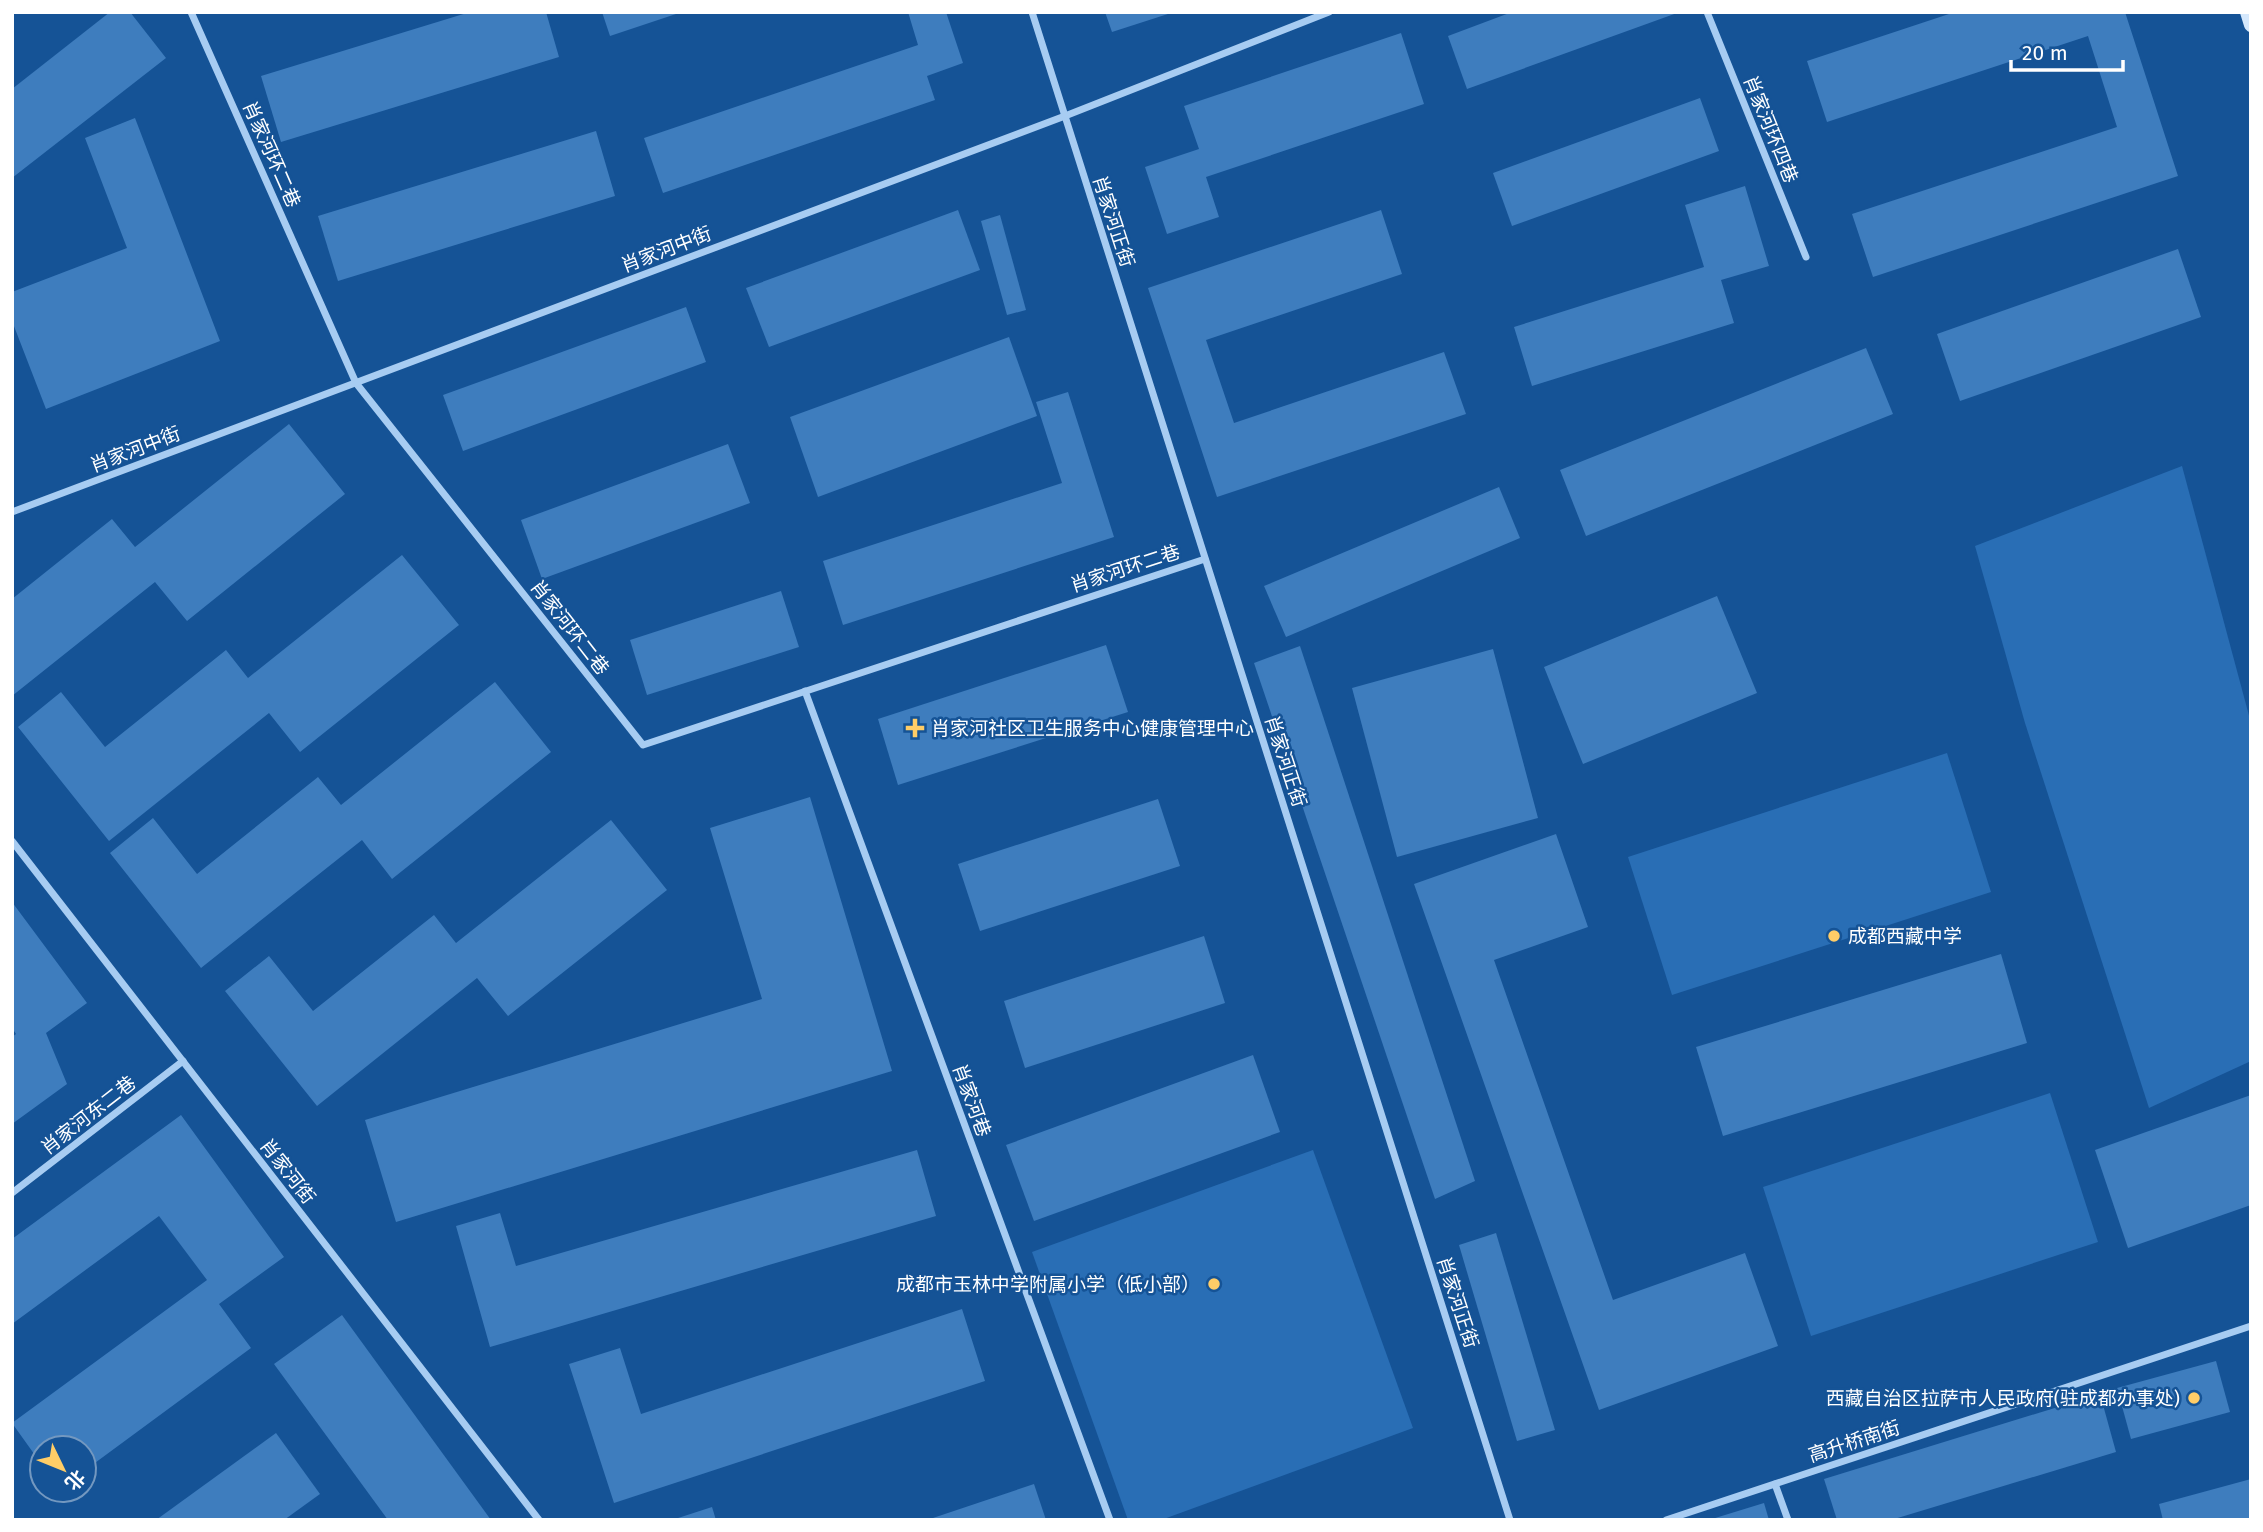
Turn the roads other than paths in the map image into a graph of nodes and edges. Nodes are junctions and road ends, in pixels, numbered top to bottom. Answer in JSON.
{"nodes":[{"id":1,"x":191,"y":12,"type":"edge"},
{"id":2,"x":1032,"y":12,"type":"edge"},
{"id":3,"x":1329,"y":12,"type":"edge"},
{"id":4,"x":1707,"y":12,"type":"edge"},
{"id":5,"x":2247,"y":12,"type":"edge"},
{"id":6,"x":2251,"y":25,"type":"edge"},
{"id":7,"x":1065,"y":116,"type":"junction"},
{"id":8,"x":1806,"y":257,"type":"dead end"},
{"id":9,"x":356,"y":383,"type":"junction"},
{"id":10,"x":12,"y":512,"type":"edge"},
{"id":11,"x":1205,"y":558,"type":"junction"},
{"id":12,"x":805,"y":691,"type":"junction"},
{"id":13,"x":12,"y":841,"type":"edge"},
{"id":14,"x":183,"y":1061,"type":"junction"},
{"id":15,"x":12,"y":1193,"type":"edge"},
{"id":16,"x":2251,"y":1326,"type":"edge"},
{"id":17,"x":1775,"y":1483,"type":"junction"},
{"id":18,"x":538,"y":1520,"type":"edge"},
{"id":19,"x":1110,"y":1520,"type":"edge"},
{"id":20,"x":1510,"y":1520,"type":"edge"},
{"id":21,"x":1666,"y":1520,"type":"edge"},
{"id":22,"x":1788,"y":1520,"type":"edge"}],
"edges":[{"from":1,"to":9,"type":"street","name":"肖家河环二巷"},
{"from":2,"to":7,"type":"street","name":"肖家河正街"},
{"from":3,"to":7,"type":"street","name":"肖家河中街"},
{"from":4,"to":8,"type":"street","name":"肖家河环四巷"},
{"from":5,"to":6,"type":"street"},
{"from":7,"to":9,"type":"street","name":"肖家河中街"},
{"from":7,"to":11,"type":"street","name":"肖家河正街"},
{"from":9,"to":10,"type":"street","name":"肖家河中街"},
{"from":9,"to":12,"type":"street","name":"肖家河环二巷"},
{"from":11,"to":12,"type":"street","name":"肖家河环二巷"},
{"from":11,"to":20,"type":"street","name":"肖家河正街"},
{"from":12,"to":19,"type":"street","name":"肖家河巷"},
{"from":13,"to":14,"type":"street","name":"肖家河街"},
{"from":14,"to":15,"type":"street","name":"肖家河东二巷"},
{"from":14,"to":18,"type":"street","name":"肖家河街"},
{"from":16,"to":17,"type":"street","name":"高升桥南街"},
{"from":17,"to":21,"type":"street","name":"高升桥南街"},
{"from":17,"to":22,"type":"street"}]}
